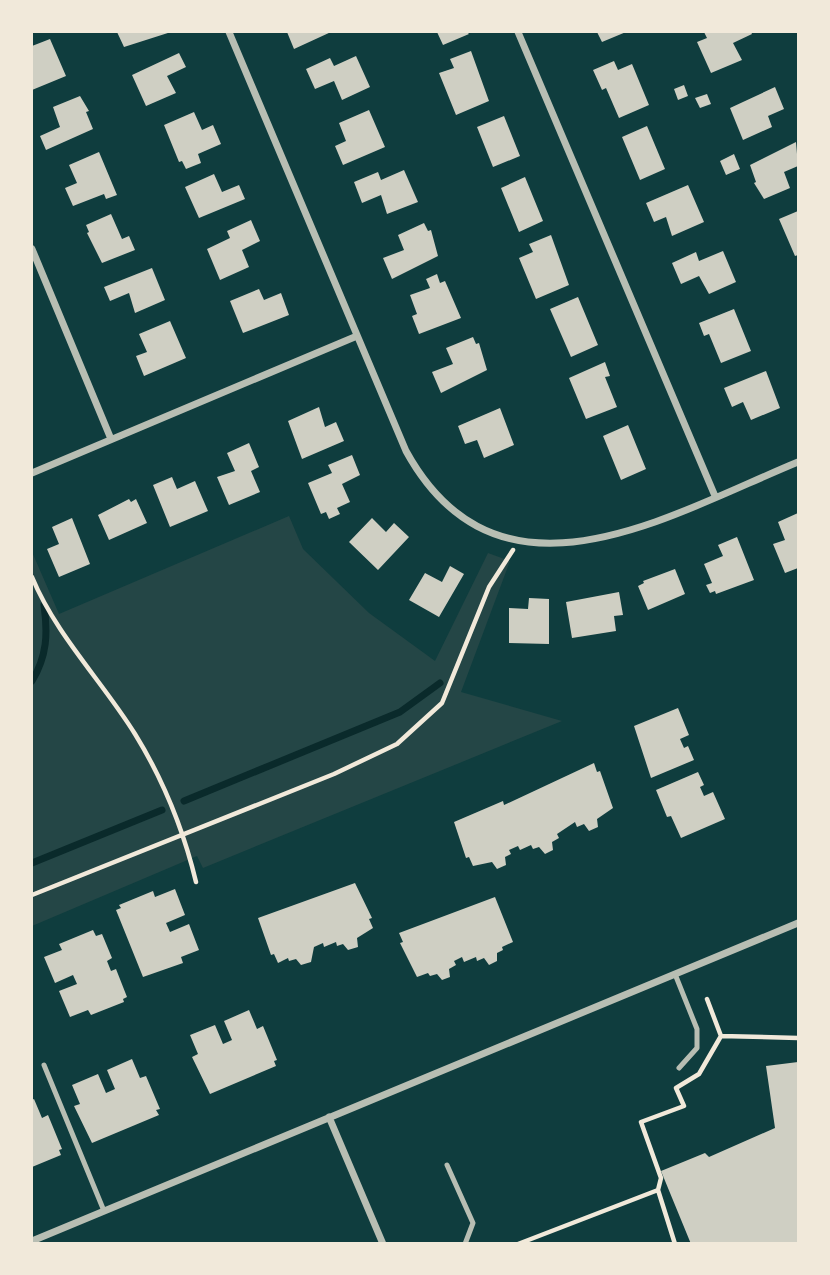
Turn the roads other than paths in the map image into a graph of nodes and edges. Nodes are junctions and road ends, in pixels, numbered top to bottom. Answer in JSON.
{"nodes":[{"id":1,"x":229,"y":32,"type":"edge"},
{"id":2,"x":518,"y":32,"type":"edge"},
{"id":3,"x":32,"y":249,"type":"edge"},
{"id":4,"x":357,"y":336,"type":"junction"},
{"id":5,"x":111,"y":439,"type":"junction"},
{"id":6,"x":799,"y":461,"type":"edge"},
{"id":7,"x":32,"y":474,"type":"edge"},
{"id":8,"x":715,"y":496,"type":"junction"},
{"id":9,"x":799,"y":923,"type":"edge"},
{"id":10,"x":675,"y":974,"type":"junction"},
{"id":11,"x":44,"y":1065,"type":"dead end"},
{"id":12,"x":679,"y":1068,"type":"dead end"},
{"id":13,"x":329,"y":1117,"type":"junction"},
{"id":14,"x":447,"y":1165,"type":"dead end"},
{"id":15,"x":104,"y":1211,"type":"junction"},
{"id":16,"x":32,"y":1241,"type":"edge"},
{"id":17,"x":383,"y":1244,"type":"edge"},
{"id":18,"x":465,"y":1244,"type":"edge"}],
"edges":[{"from":1,"to":4,"type":"street"},
{"from":2,"to":8,"type":"street"},
{"from":3,"to":5,"type":"street"},
{"from":4,"to":5,"type":"street"},
{"from":4,"to":8,"type":"street"},
{"from":5,"to":7,"type":"street"},
{"from":6,"to":8,"type":"street"},
{"from":9,"to":10,"type":"street"},
{"from":10,"to":12,"type":"lane"},
{"from":10,"to":13,"type":"street"},
{"from":11,"to":15,"type":"lane"},
{"from":13,"to":15,"type":"street"},
{"from":13,"to":17,"type":"street"},
{"from":14,"to":18,"type":"lane"},
{"from":15,"to":16,"type":"street"}]}
